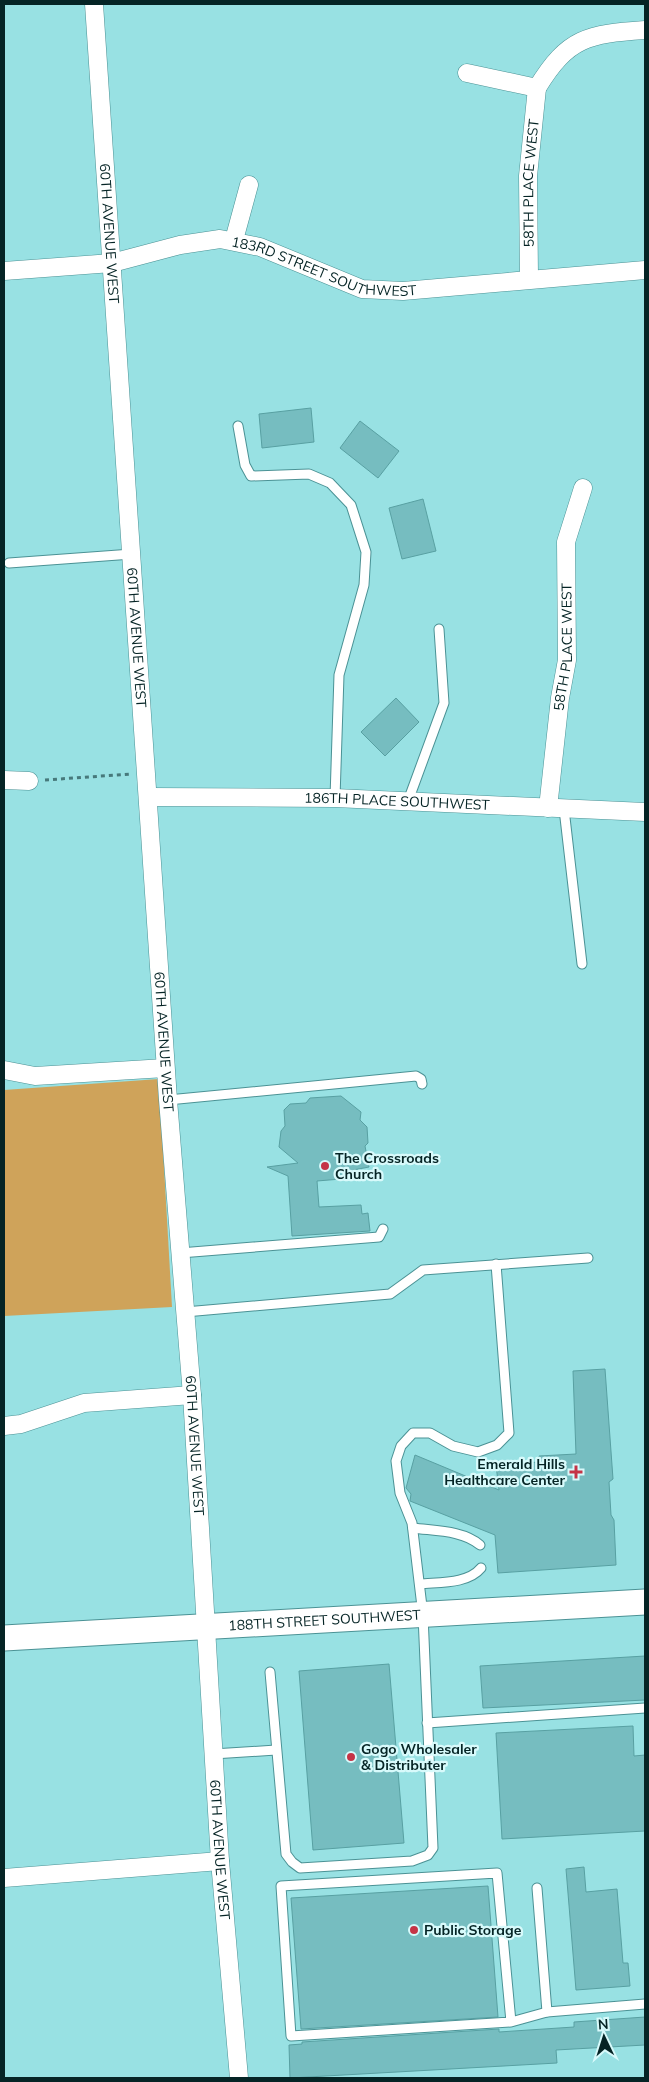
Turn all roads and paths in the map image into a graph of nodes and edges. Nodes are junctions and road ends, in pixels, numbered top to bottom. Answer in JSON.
{"nodes":[{"id":1,"x":94,"y":4,"type":"edge"},
{"id":2,"x":645,"y":30,"type":"edge"},
{"id":3,"x":467,"y":73,"type":"dead end"},
{"id":4,"x":537,"y":88,"type":"junction"},
{"id":5,"x":249,"y":186,"type":"dead end"},
{"id":6,"x":234,"y":240,"type":"junction"},
{"id":7,"x":112,"y":263,"type":"junction"},
{"id":8,"x":645,"y":270,"type":"edge"},
{"id":9,"x":4,"y":271,"type":"edge"},
{"id":10,"x":529,"y":278,"type":"junction"},
{"id":11,"x":238,"y":426,"type":"dead end"},
{"id":12,"x":583,"y":488,"type":"dead end"},
{"id":13,"x":132,"y":554,"type":"junction"},
{"id":14,"x":9,"y":563,"type":"dead end"},
{"id":15,"x":440,"y":629,"type":"dead end"},
{"id":16,"x":147,"y":773,"type":"junction"},
{"id":17,"x":4,"y":780,"type":"edge"},
{"id":18,"x":29,"y":781,"type":"joint"},
{"id":19,"x":149,"y":797,"type":"junction"},
{"id":20,"x":335,"y":798,"type":"junction"},
{"id":21,"x":645,"y":800,"type":"edge"},
{"id":22,"x":408,"y":802,"type":"junction"},
{"id":23,"x":556,"y":809,"type":"junction"},
{"id":24,"x":645,"y":812,"type":"edge"},
{"id":25,"x":582,"y":964,"type":"dead end"},
{"id":26,"x":166,"y":1068,"type":"junction"},
{"id":27,"x":4,"y":1070,"type":"edge"},
{"id":28,"x":422,"y":1084,"type":"dead end"},
{"id":29,"x":168,"y":1100,"type":"junction"},
{"id":30,"x":384,"y":1229,"type":"dead end"},
{"id":31,"x":180,"y":1253,"type":"junction"},
{"id":32,"x":588,"y":1258,"type":"dead end"},
{"id":33,"x":496,"y":1264,"type":"junction"},
{"id":34,"x":185,"y":1312,"type":"junction"},
{"id":35,"x":192,"y":1395,"type":"junction"},
{"id":36,"x":4,"y":1426,"type":"edge"},
{"id":37,"x":413,"y":1528,"type":"junction"},
{"id":38,"x":480,"y":1545,"type":"dead end"},
{"id":39,"x":481,"y":1568,"type":"dead end"},
{"id":40,"x":420,"y":1584,"type":"junction"},
{"id":41,"x":645,"y":1602,"type":"edge"},
{"id":42,"x":423,"y":1615,"type":"junction"},
{"id":43,"x":205,"y":1628,"type":"junction"},
{"id":44,"x":4,"y":1638,"type":"edge"},
{"id":45,"x":270,"y":1672,"type":"dead end"},
{"id":46,"x":645,"y":1708,"type":"edge"},
{"id":47,"x":427,"y":1723,"type":"junction"},
{"id":48,"x":276,"y":1750,"type":"junction"},
{"id":49,"x":213,"y":1754,"type":"junction"},
{"id":50,"x":220,"y":1861,"type":"junction"},
{"id":51,"x":4,"y":1878,"type":"edge"},
{"id":52,"x":537,"y":1888,"type":"dead end"},
{"id":53,"x":645,"y":2004,"type":"edge"},
{"id":54,"x":548,"y":2012,"type":"junction"},
{"id":55,"x":511,"y":2022,"type":"junction"},
{"id":56,"x":239,"y":2078,"type":"edge"}],
"edges":[{"from":1,"to":7,"type":"street","name":"60TH AVENUE WEST"},
{"from":2,"to":4,"type":"street"},
{"from":3,"to":4,"type":"street"},
{"from":4,"to":10,"type":"street","name":"58TH PLACE WEST"},
{"from":5,"to":6,"type":"street"},
{"from":6,"to":7,"type":"street","name":"183RD STREET SOUTHWEST"},
{"from":6,"to":10,"type":"street","name":"183RD STREET SOUTHWEST"},
{"from":7,"to":9,"type":"street","name":"183RD STREET SOUTHWEST"},
{"from":7,"to":13,"type":"street","name":"60TH AVENUE WEST"},
{"from":8,"to":10,"type":"street","name":"183RD STREET SOUTHWEST"},
{"from":11,"to":20,"type":"lane"},
{"from":12,"to":23,"type":"street","name":"58TH PLACE WEST"},
{"from":13,"to":14,"type":"lane"},
{"from":13,"to":16,"type":"street","name":"60TH AVENUE WEST"},
{"from":15,"to":22,"type":"lane"},
{"from":16,"to":18,"type":"path"},
{"from":16,"to":19,"type":"street","name":"60TH AVENUE WEST"},
{"from":17,"to":18,"type":"street"},
{"from":19,"to":20,"type":"street","name":"186TH PLACE SOUTHWEST"},
{"from":19,"to":26,"type":"street","name":"60TH AVENUE WEST"},
{"from":20,"to":22,"type":"street","name":"186TH PLACE SOUTHWEST"},
{"from":21,"to":24,"type":"lane"},
{"from":22,"to":23,"type":"street","name":"186TH PLACE SOUTHWEST"},
{"from":23,"to":24,"type":"street","name":"186TH PLACE SOUTHWEST"},
{"from":23,"to":25,"type":"lane"},
{"from":26,"to":27,"type":"street"},
{"from":26,"to":29,"type":"street","name":"60TH AVENUE WEST"},
{"from":28,"to":29,"type":"lane"},
{"from":29,"to":31,"type":"street","name":"60TH AVENUE WEST"},
{"from":30,"to":31,"type":"lane"},
{"from":31,"to":34,"type":"street","name":"60TH AVENUE WEST"},
{"from":32,"to":33,"type":"lane"},
{"from":33,"to":34,"type":"lane"},
{"from":33,"to":37,"type":"lane"},
{"from":34,"to":35,"type":"street","name":"60TH AVENUE WEST"},
{"from":35,"to":36,"type":"street"},
{"from":35,"to":43,"type":"street","name":"60TH AVENUE WEST"},
{"from":37,"to":38,"type":"lane"},
{"from":37,"to":40,"type":"lane"},
{"from":39,"to":40,"type":"lane"},
{"from":40,"to":42,"type":"lane"},
{"from":41,"to":42,"type":"street","name":"188TH STREET SOUTHWEST"},
{"from":42,"to":43,"type":"street","name":"188TH STREET SOUTHWEST"},
{"from":42,"to":47,"type":"lane"},
{"from":43,"to":44,"type":"street","name":"188TH STREET SOUTHWEST"},
{"from":43,"to":49,"type":"street","name":"60TH AVENUE WEST"},
{"from":45,"to":48,"type":"lane"},
{"from":46,"to":47,"type":"lane"},
{"from":47,"to":48,"type":"lane"},
{"from":48,"to":49,"type":"lane"},
{"from":49,"to":50,"type":"street","name":"60TH AVENUE WEST"},
{"from":50,"to":51,"type":"street"},
{"from":50,"to":56,"type":"street","name":"60TH AVENUE WEST"},
{"from":52,"to":54,"type":"lane"},
{"from":53,"to":54,"type":"lane"},
{"from":54,"to":55,"type":"lane"},
{"from":55,"to":55,"type":"lane"}]}
